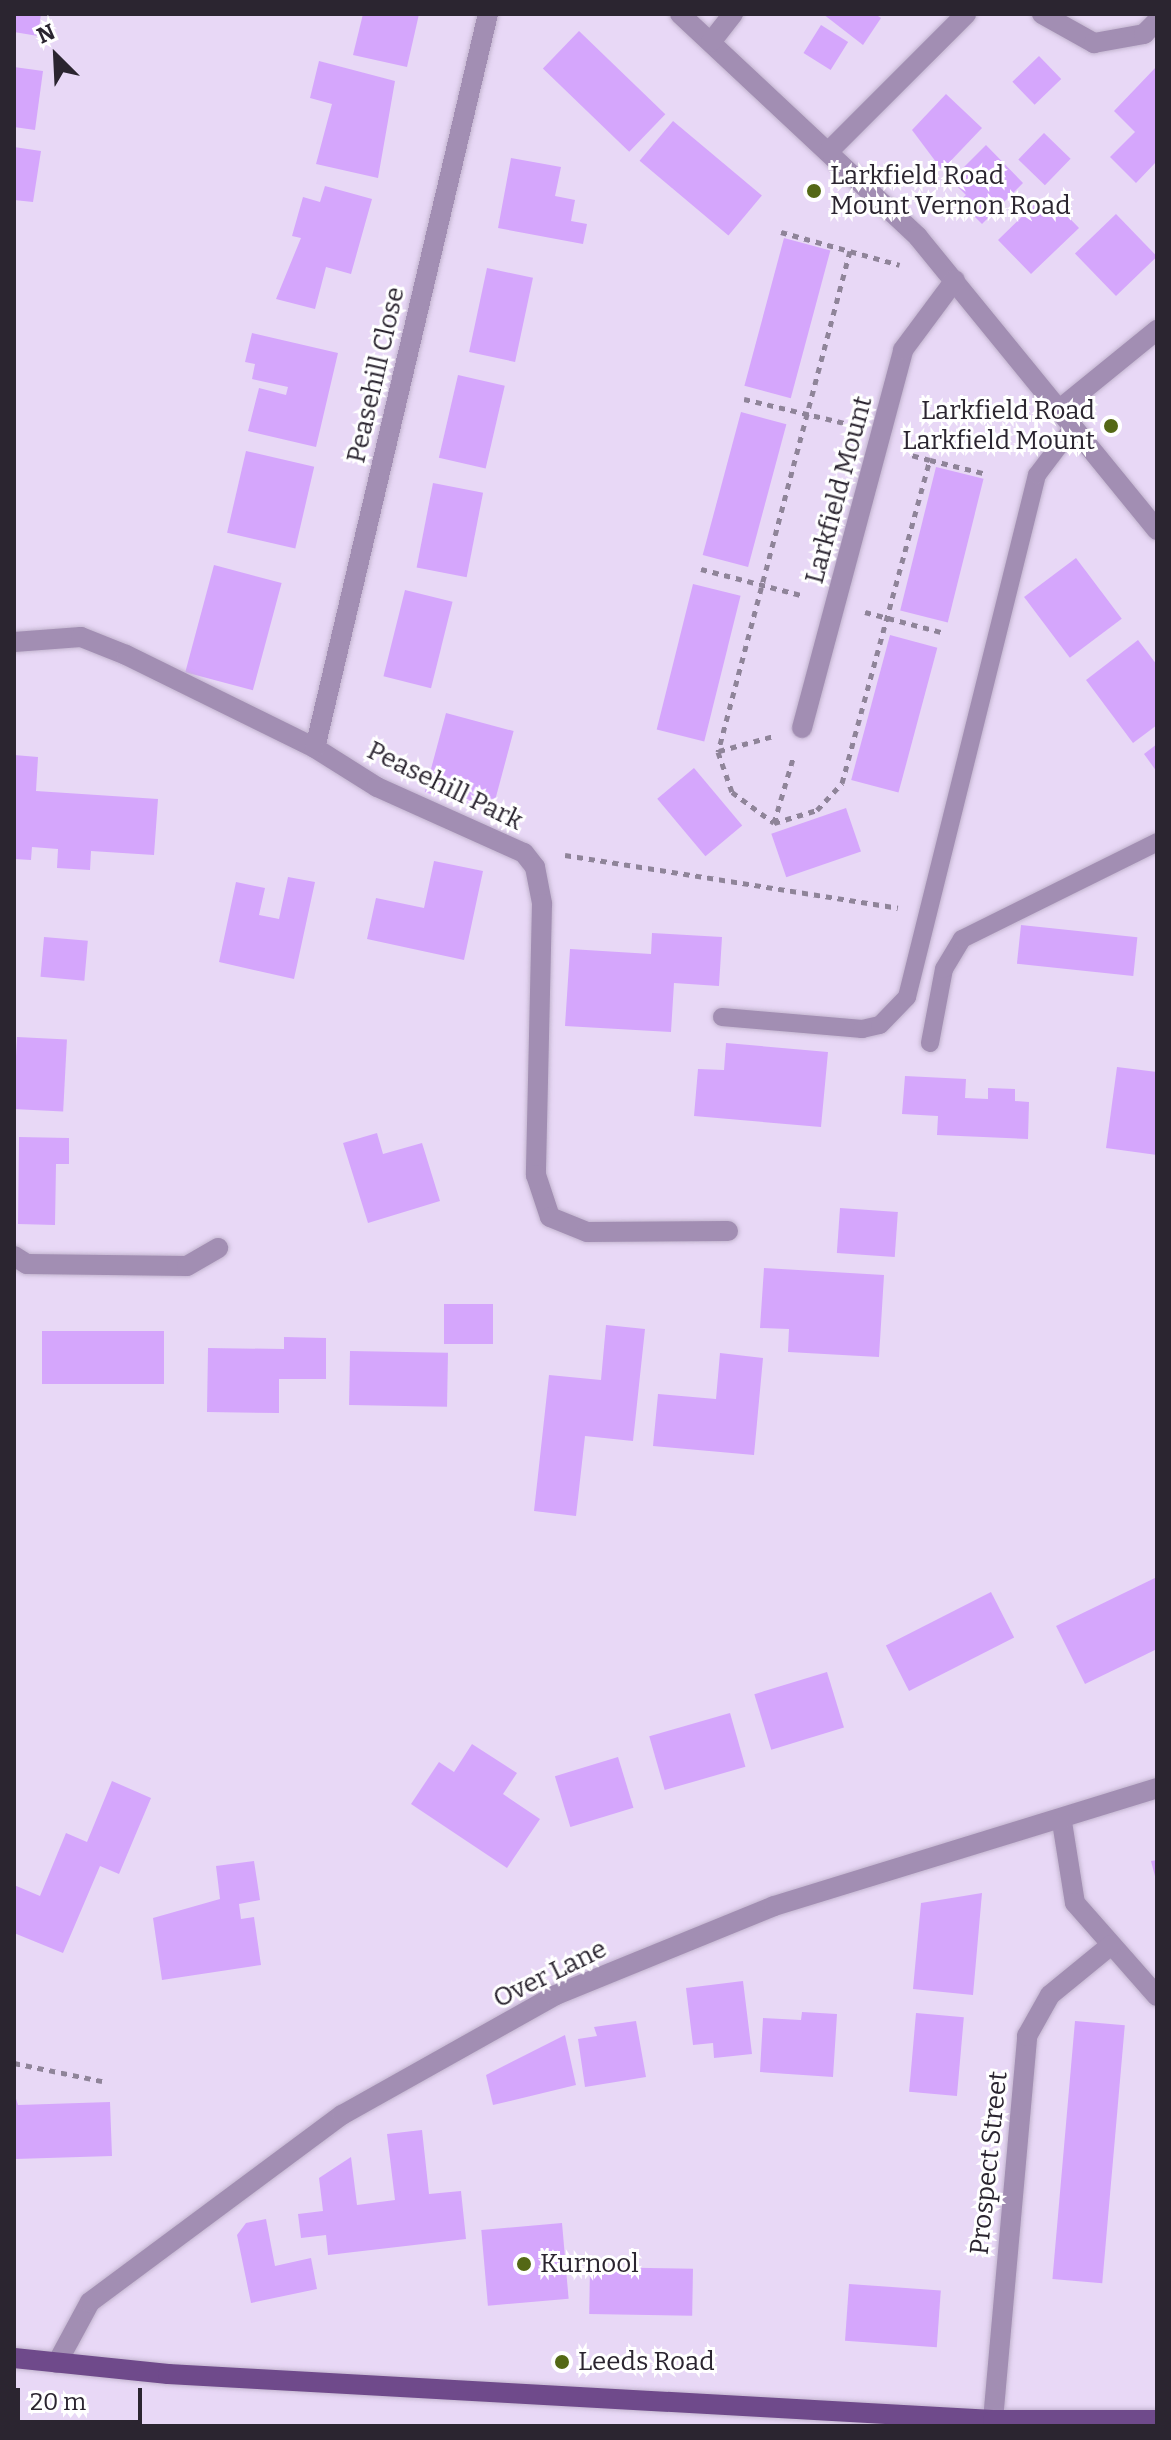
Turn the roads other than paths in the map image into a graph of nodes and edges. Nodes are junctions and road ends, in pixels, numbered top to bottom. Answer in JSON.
{"nodes":[{"id":1,"x":488,"y":14,"type":"edge"},
{"id":2,"x":680,"y":14,"type":"edge"},
{"id":3,"x":733,"y":14,"type":"edge"},
{"id":4,"x":966,"y":14,"type":"edge"},
{"id":5,"x":1042,"y":14,"type":"edge"},
{"id":6,"x":1157,"y":21,"type":"edge"},
{"id":7,"x":711,"y":42,"type":"junction"},
{"id":8,"x":829,"y":151,"type":"junction"},
{"id":9,"x":955,"y":280,"type":"junction"},
{"id":10,"x":1157,"y":330,"type":"edge"},
{"id":11,"x":1061,"y":408,"type":"junction"},
{"id":12,"x":1074,"y":426,"type":"junction"},
{"id":13,"x":1157,"y":530,"type":"edge"},
{"id":14,"x":14,"y":642,"type":"edge"},
{"id":15,"x":802,"y":728,"type":"road end"},
{"id":16,"x":315,"y":748,"type":"junction"},
{"id":17,"x":1157,"y":842,"type":"edge"},
{"id":18,"x":722,"y":1017,"type":"dead end"},
{"id":19,"x":930,"y":1043,"type":"dead end"},
{"id":20,"x":728,"y":1231,"type":"dead end"},
{"id":21,"x":218,"y":1248,"type":"dead end"},
{"id":22,"x":14,"y":1256,"type":"edge"},
{"id":23,"x":1157,"y":1788,"type":"edge"},
{"id":24,"x":1062,"y":1822,"type":"junction"},
{"id":25,"x":1111,"y":1945,"type":"junction"},
{"id":26,"x":1157,"y":1996,"type":"edge"},
{"id":27,"x":14,"y":2358,"type":"edge"},
{"id":28,"x":57,"y":2363,"type":"junction"},
{"id":29,"x":993,"y":2420,"type":"junction"},
{"id":30,"x":1157,"y":2420,"type":"edge"}],
"edges":[{"from":1,"to":16,"type":"street","name":"Peasehill Close"},
{"from":2,"to":7,"type":"street"},
{"from":3,"to":7,"type":"street"},
{"from":4,"to":8,"type":"street"},
{"from":5,"to":6,"type":"street"},
{"from":7,"to":8,"type":"street"},
{"from":8,"to":9,"type":"street"},
{"from":9,"to":11,"type":"street"},
{"from":9,"to":15,"type":"street","name":"Larkfield Mount"},
{"from":10,"to":11,"type":"street"},
{"from":11,"to":12,"type":"street"},
{"from":12,"to":13,"type":"street"},
{"from":12,"to":18,"type":"lane"},
{"from":14,"to":16,"type":"street","name":"Peasehill Park"},
{"from":16,"to":20,"type":"street","name":"Peasehill Park"},
{"from":17,"to":19,"type":"lane"},
{"from":21,"to":22,"type":"street"},
{"from":23,"to":24,"type":"street","name":"Over Lane"},
{"from":24,"to":25,"type":"street"},
{"from":24,"to":28,"type":"street","name":"Over Lane"},
{"from":25,"to":26,"type":"street"},
{"from":25,"to":29,"type":"street","name":"Prospect Street"},
{"from":27,"to":28,"type":"main road"},
{"from":28,"to":29,"type":"main road"},
{"from":29,"to":30,"type":"main road"}]}
